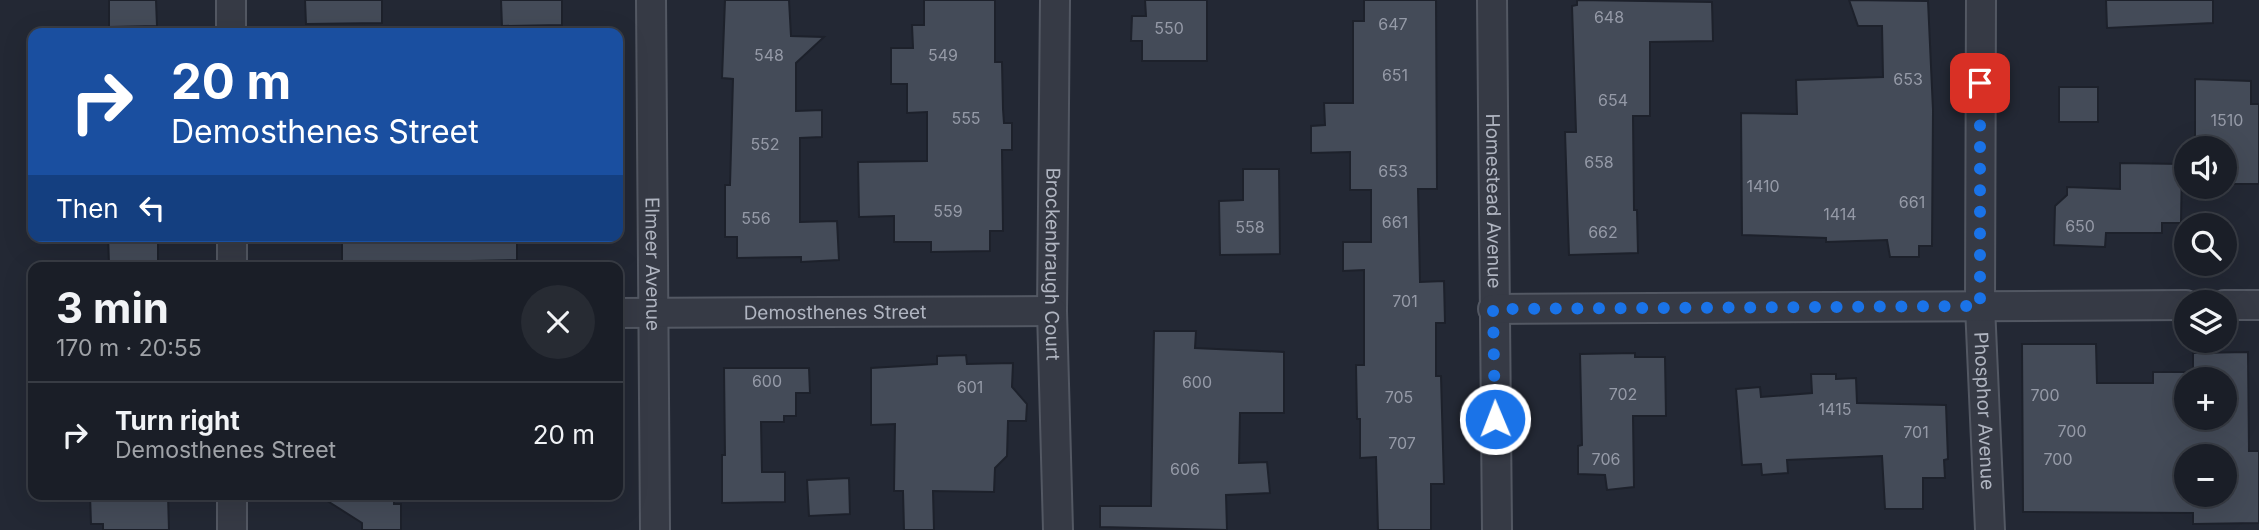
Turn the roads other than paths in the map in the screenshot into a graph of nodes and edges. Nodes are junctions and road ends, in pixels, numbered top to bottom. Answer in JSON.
{"nodes":[{"id":1,"x":231,"y":0,"type":"edge"},
{"id":2,"x":651,"y":0,"type":"edge"},
{"id":3,"x":1055,"y":0,"type":"edge"},
{"id":4,"x":1492,"y":0,"type":"edge"},
{"id":5,"x":1981,"y":0,"type":"edge"},
{"id":6,"x":231,"y":28,"type":"edge"},
{"id":7,"x":232,"y":242,"type":"edge"},
{"id":8,"x":232,"y":262,"type":"edge"},
{"id":9,"x":2259,"y":304,"type":"edge"},
{"id":10,"x":2174,"y":305,"type":"edge"},
{"id":11,"x":2237,"y":305,"type":"edge"},
{"id":12,"x":1980,"y":306,"type":"junction"},
{"id":13,"x":1493,"y":309,"type":"junction"},
{"id":14,"x":1052,"y":310,"type":"junction"},
{"id":15,"x":623,"y":313,"type":"edge"},
{"id":16,"x":655,"y":313,"type":"junction"},
{"id":17,"x":232,"y":500,"type":"edge"},
{"id":18,"x":232,"y":530,"type":"edge"},
{"id":19,"x":655,"y":530,"type":"edge"},
{"id":20,"x":1058,"y":530,"type":"edge"},
{"id":21,"x":1497,"y":530,"type":"edge"},
{"id":22,"x":1990,"y":530,"type":"edge"}],
"edges":[{"from":1,"to":6,"type":"street"},
{"from":2,"to":16,"type":"street","name":"Elmeer Avenue"},
{"from":3,"to":14,"type":"street","name":"Brockenbraugh Court"},
{"from":4,"to":13,"type":"street","name":"Homestead Avenue"},
{"from":5,"to":12,"type":"street","name":"Phosphor Avenue"},
{"from":7,"to":8,"type":"street"},
{"from":9,"to":11,"type":"street"},
{"from":10,"to":12,"type":"street"},
{"from":12,"to":13,"type":"street"},
{"from":12,"to":22,"type":"street","name":"Phosphor Avenue"},
{"from":13,"to":21,"type":"street","name":"Homestead Avenue"},
{"from":14,"to":16,"type":"street","name":"Demosthenes Street"},
{"from":14,"to":20,"type":"street","name":"Brockenbraugh Court"},
{"from":15,"to":16,"type":"street","name":"Demosthenes Street"},
{"from":16,"to":19,"type":"street","name":"Elmeer Avenue"},
{"from":17,"to":18,"type":"street"}]}
